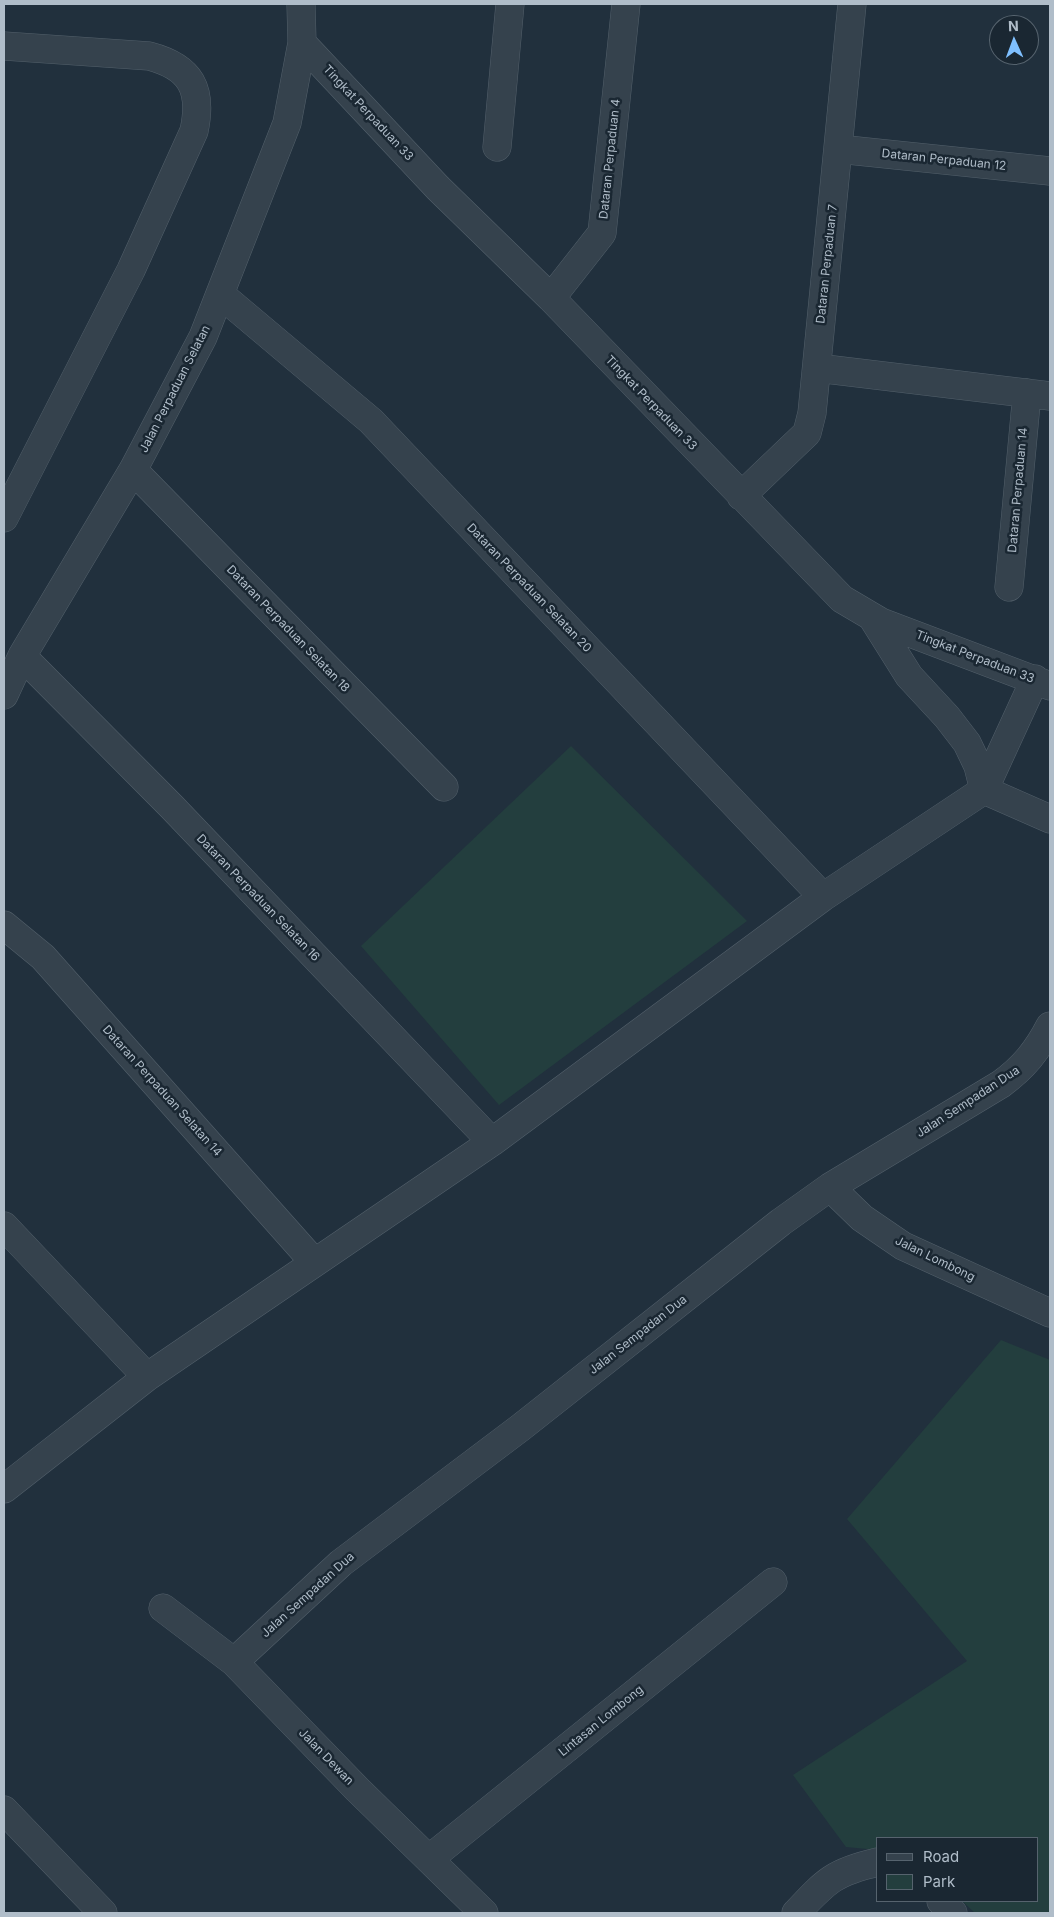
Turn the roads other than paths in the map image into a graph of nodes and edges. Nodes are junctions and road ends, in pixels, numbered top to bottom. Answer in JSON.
{"nodes":[{"id":1,"x":301,"y":4,"type":"edge"},
{"id":2,"x":510,"y":4,"type":"edge"},
{"id":3,"x":626,"y":4,"type":"edge"},
{"id":4,"x":852,"y":4,"type":"edge"},
{"id":5,"x":302,"y":44,"type":"junction"},
{"id":6,"x":4,"y":46,"type":"edge"},
{"id":7,"x":497,"y":147,"type":"dead end"},
{"id":8,"x":838,"y":149,"type":"junction"},
{"id":9,"x":1050,"y":171,"type":"edge"},
{"id":10,"x":220,"y":294,"type":"junction"},
{"id":11,"x":551,"y":298,"type":"junction"},
{"id":12,"x":817,"y":368,"type":"junction"},
{"id":13,"x":1038,"y":395,"type":"edge"},
{"id":14,"x":133,"y":470,"type":"junction"},
{"id":15,"x":741,"y":496,"type":"junction"},
{"id":16,"x":4,"y":518,"type":"edge"},
{"id":17,"x":1009,"y":587,"type":"dead end"},
{"id":18,"x":872,"y":617,"type":"junction"},
{"id":19,"x":22,"y":656,"type":"junction"},
{"id":20,"x":1043,"y":683,"type":"edge"},
{"id":21,"x":4,"y":695,"type":"edge"},
{"id":22,"x":444,"y":787,"type":"dead end"},
{"id":23,"x":984,"y":790,"type":"junction"},
{"id":24,"x":1050,"y":819,"type":"edge"},
{"id":25,"x":823,"y":897,"type":"junction"},
{"id":26,"x":4,"y":924,"type":"edge"},
{"id":27,"x":1050,"y":1026,"type":"edge"},
{"id":28,"x":492,"y":1142,"type":"junction"},
{"id":29,"x":830,"y":1187,"type":"junction"},
{"id":30,"x":4,"y":1226,"type":"edge"},
{"id":31,"x":314,"y":1262,"type":"junction"},
{"id":32,"x":1050,"y":1314,"type":"edge"},
{"id":33,"x":147,"y":1377,"type":"junction"},
{"id":34,"x":9,"y":1486,"type":"edge"},
{"id":35,"x":773,"y":1582,"type":"dead end"},
{"id":36,"x":163,"y":1608,"type":"dead end"},
{"id":37,"x":234,"y":1662,"type":"junction"},
{"id":38,"x":4,"y":1810,"type":"edge"},
{"id":39,"x":429,"y":1859,"type":"junction"},
{"id":40,"x":876,"y":1862,"type":"edge"},
{"id":41,"x":942,"y":1902,"type":"edge"},
{"id":42,"x":103,"y":1913,"type":"edge"},
{"id":43,"x":484,"y":1913,"type":"edge"},
{"id":44,"x":796,"y":1913,"type":"edge"},
{"id":45,"x":953,"y":1913,"type":"edge"}],
"edges":[{"from":1,"to":5,"type":"street","name":"Jalan Perpaduan Selatan"},
{"from":2,"to":7,"type":"street"},
{"from":3,"to":11,"type":"street","name":"Dataran Perpaduan 4"},
{"from":4,"to":8,"type":"street","name":"Dataran Perpaduan 7"},
{"from":5,"to":10,"type":"street","name":"Jalan Perpaduan Selatan"},
{"from":5,"to":11,"type":"street","name":"Tingkat Perpaduan 33"},
{"from":6,"to":16,"type":"street"},
{"from":8,"to":9,"type":"street","name":"Dataran Perpaduan 12"},
{"from":8,"to":12,"type":"street","name":"Dataran Perpaduan 7"},
{"from":10,"to":14,"type":"street","name":"Jalan Perpaduan Selatan"},
{"from":10,"to":25,"type":"street","name":"Dataran Perpaduan Selatan 20"},
{"from":11,"to":15,"type":"street","name":"Tingkat Perpaduan 33"},
{"from":12,"to":13,"type":"street"},
{"from":12,"to":15,"type":"street","name":"Dataran Perpaduan 7"},
{"from":13,"to":17,"type":"street","name":"Dataran Perpaduan 14"},
{"from":14,"to":19,"type":"street","name":"Jalan Perpaduan Selatan"},
{"from":14,"to":22,"type":"street","name":"Dataran Perpaduan Selatan 18"},
{"from":15,"to":18,"type":"street","name":"Tingkat Perpaduan 33"},
{"from":18,"to":20,"type":"street","name":"Tingkat Perpaduan 33"},
{"from":18,"to":23,"type":"street"},
{"from":19,"to":21,"type":"street","name":"Jalan Perpaduan Selatan"},
{"from":19,"to":28,"type":"street","name":"Dataran Perpaduan Selatan 16"},
{"from":20,"to":23,"type":"street"},
{"from":23,"to":24,"type":"street"},
{"from":23,"to":25,"type":"street"},
{"from":25,"to":28,"type":"street"},
{"from":26,"to":31,"type":"street","name":"Dataran Perpaduan Selatan 14"},
{"from":27,"to":29,"type":"street","name":"Jalan Sempadan Dua"},
{"from":28,"to":31,"type":"street"},
{"from":29,"to":32,"type":"street","name":"Jalan Lombong"},
{"from":29,"to":37,"type":"street","name":"Jalan Sempadan Dua"},
{"from":30,"to":33,"type":"street"},
{"from":31,"to":33,"type":"street"},
{"from":33,"to":34,"type":"street"},
{"from":35,"to":39,"type":"street","name":"Lintasan Lombong"},
{"from":36,"to":37,"type":"street","name":"Jalan Dewan"},
{"from":37,"to":39,"type":"street","name":"Jalan Dewan"},
{"from":38,"to":42,"type":"street"},
{"from":39,"to":43,"type":"street","name":"Jalan Dewan"},
{"from":40,"to":44,"type":"street"},
{"from":41,"to":45,"type":"street"}]}
